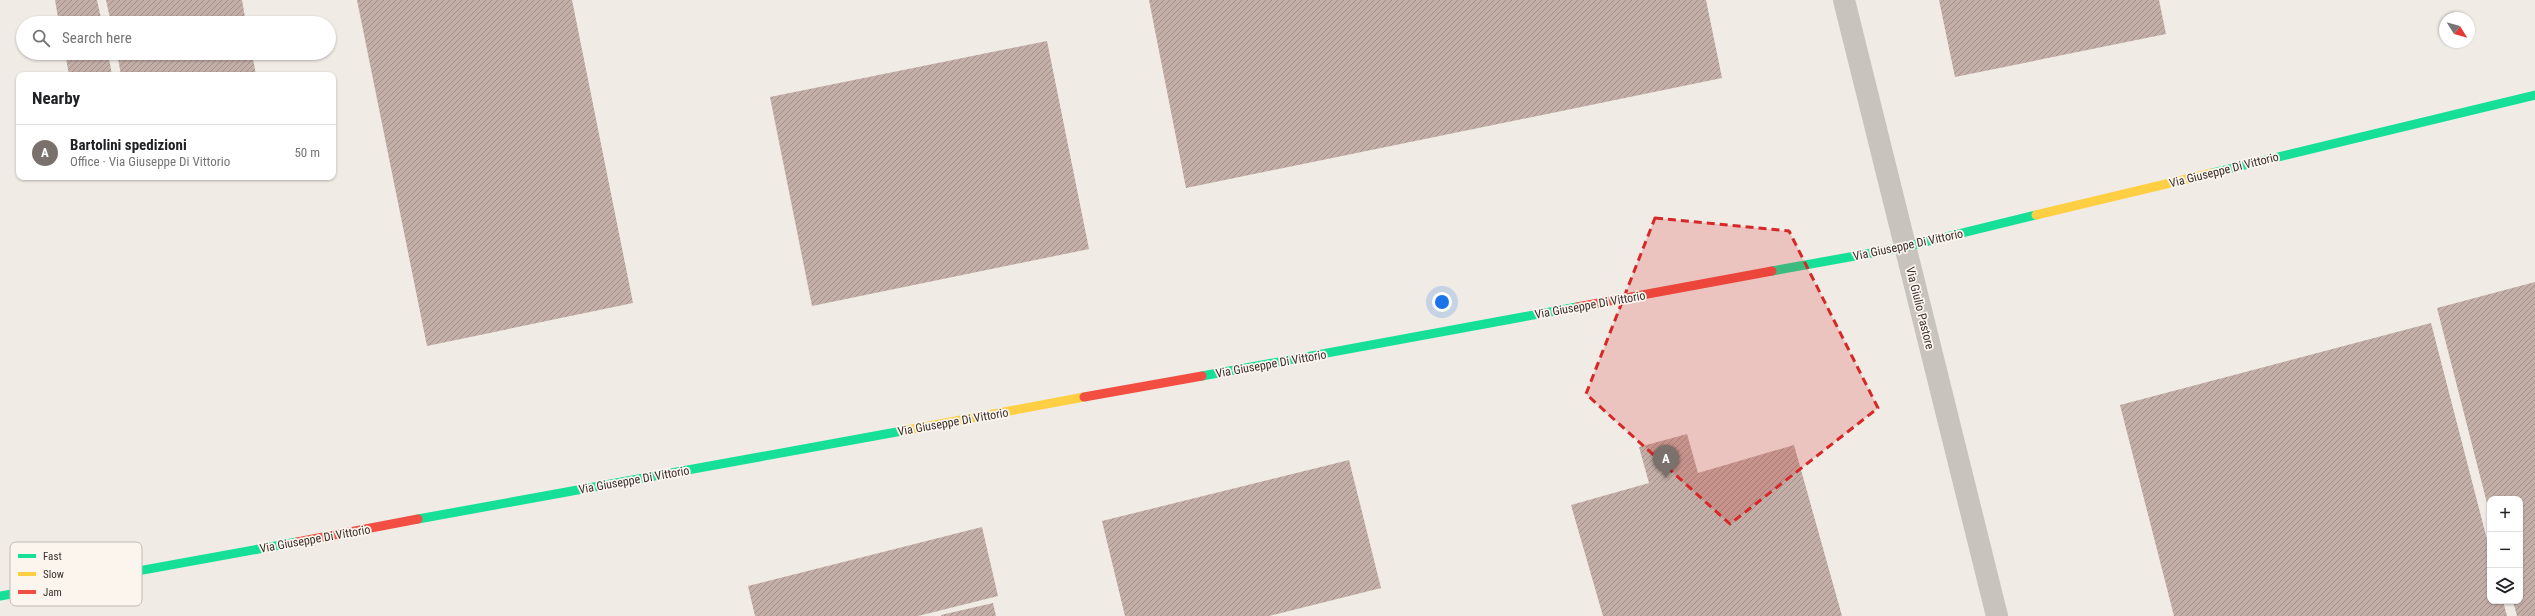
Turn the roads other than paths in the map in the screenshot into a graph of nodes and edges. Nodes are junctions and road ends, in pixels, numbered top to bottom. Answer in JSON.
{"nodes":[{"id":1,"x":1844,"y":0,"type":"edge"},
{"id":2,"x":2535,"y":95,"type":"edge"},
{"id":3,"x":1905,"y":248,"type":"junction"},
{"id":4,"x":142,"y":570,"type":"edge"},
{"id":5,"x":10,"y":594,"type":"edge"},
{"id":6,"x":0,"y":596,"type":"edge"},
{"id":7,"x":1997,"y":616,"type":"edge"}],
"edges":[{"from":1,"to":3,"type":"street","name":"Via Giulio Pastore"},
{"from":2,"to":3,"type":"street","name":"Via Giuseppe Di Vittorio"},
{"from":3,"to":4,"type":"street","name":"Via Giuseppe Di Vittorio"},
{"from":3,"to":7,"type":"street","name":"Via Giulio Pastore"},
{"from":5,"to":6,"type":"street","name":"Via Giuseppe Di Vittorio"}]}
